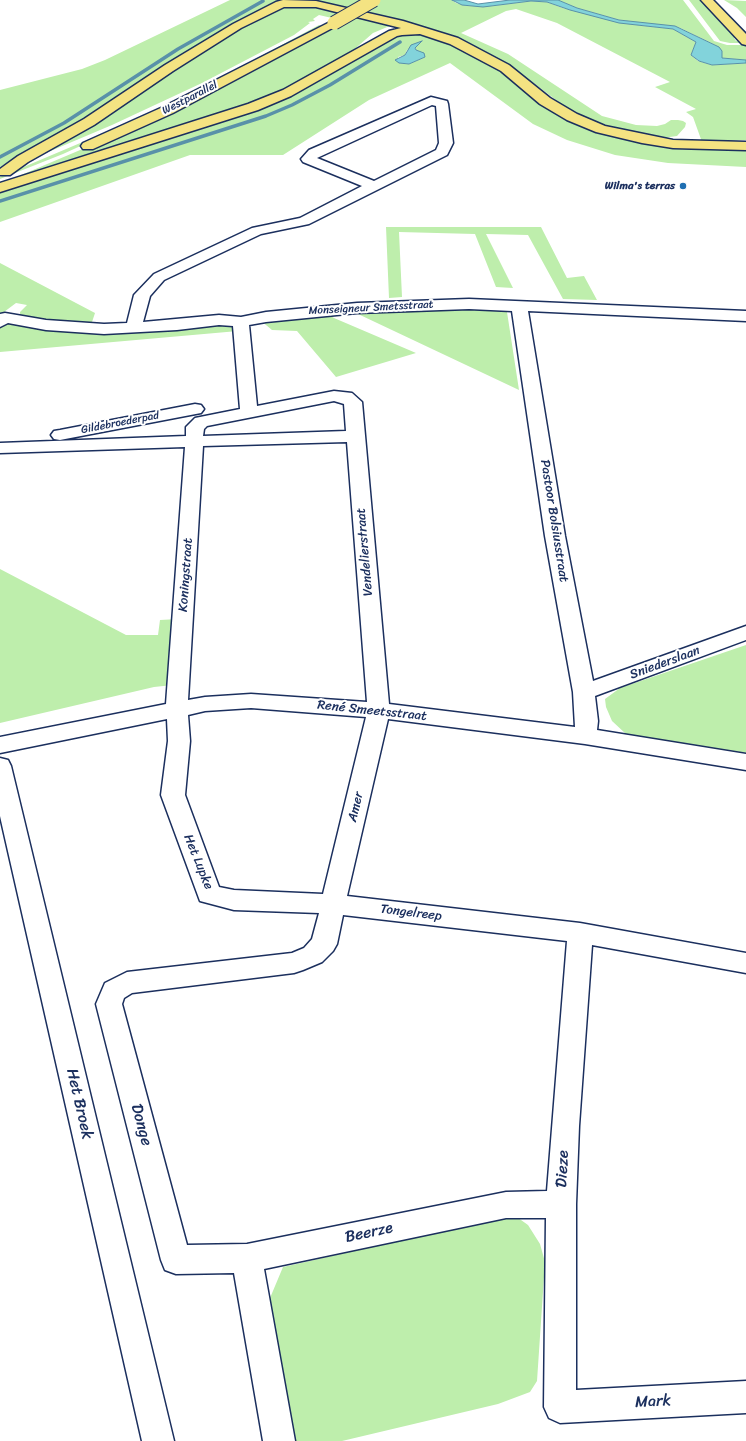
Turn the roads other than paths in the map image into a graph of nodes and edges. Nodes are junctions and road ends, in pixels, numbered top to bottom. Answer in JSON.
{"nodes":[{"id":1,"x":356,"y":0,"type":"edge"},
{"id":2,"x":374,"y":0,"type":"edge"},
{"id":3,"x":707,"y":0,"type":"edge"},
{"id":4,"x":720,"y":0,"type":"edge"},
{"id":5,"x":427,"y":32,"type":"junction"},
{"id":6,"x":745,"y":35,"type":"edge"},
{"id":7,"x":351,"y":121,"type":"dead end"},
{"id":8,"x":370,"y":128,"type":"junction"},
{"id":9,"x":742,"y":145,"type":"edge"},
{"id":10,"x":2,"y":176,"type":"edge"},
{"id":11,"x":374,"y":186,"type":"junction"},
{"id":12,"x":0,"y":188,"type":"edge"},
{"id":13,"x":519,"y":305,"type":"junction"},
{"id":14,"x":746,"y":316,"type":"edge"},
{"id":15,"x":0,"y":322,"type":"edge"},
{"id":16,"x":241,"y":322,"type":"junction"},
{"id":17,"x":134,"y":327,"type":"junction"},
{"id":18,"x":346,"y":397,"type":"joint"},
{"id":19,"x":195,"y":409,"type":"dead end"},
{"id":20,"x":249,"y":412,"type":"junction"},
{"id":21,"x":355,"y":436,"type":"junction"},
{"id":22,"x":195,"y":441,"type":"junction"},
{"id":23,"x":52,"y":446,"type":"junction"},
{"id":24,"x":0,"y":448,"type":"edge"},
{"id":25,"x":746,"y":633,"type":"edge"},
{"id":26,"x":584,"y":692,"type":"junction"},
{"id":27,"x":178,"y":709,"type":"junction"},
{"id":28,"x":379,"y":710,"type":"junction"},
{"id":29,"x":585,"y":736,"type":"junction"},
{"id":30,"x":0,"y":746,"type":"edge"},
{"id":31,"x":746,"y":762,"type":"edge"},
{"id":32,"x":0,"y":766,"type":"edge"},
{"id":33,"x":334,"y":904,"type":"junction"},
{"id":34,"x":580,"y":933,"type":"junction"},
{"id":35,"x":746,"y":963,"type":"edge"},
{"id":36,"x":561,"y":1204,"type":"junction"},
{"id":37,"x":247,"y":1258,"type":"junction"},
{"id":38,"x":176,"y":1260,"type":"joint"},
{"id":39,"x":746,"y":1397,"type":"edge"},
{"id":40,"x":560,"y":1407,"type":"joint"},
{"id":41,"x":158,"y":1441,"type":"edge"},
{"id":42,"x":279,"y":1441,"type":"edge"}],
"edges":[{"from":1,"to":10,"type":"main road","name":"Westparallel"},
{"from":2,"to":10,"type":"main road","name":"Westparallel","bridge":true},
{"from":3,"to":6,"type":"main road"},
{"from":4,"to":6,"type":"main road"},
{"from":5,"to":9,"type":"main road"},
{"from":5,"to":10,"type":"main road"},
{"from":5,"to":12,"type":"main road"},
{"from":7,"to":8,"type":"street"},
{"from":8,"to":11,"type":"street"},
{"from":8,"to":11,"type":"street"},
{"from":11,"to":17,"type":"street"},
{"from":13,"to":14,"type":"street","name":"Monseigneur Smetsstraat"},
{"from":13,"to":16,"type":"street","name":"Monseigneur Smetsstraat"},
{"from":13,"to":26,"type":"street","name":"Pastoor Bolsiusstraat"},
{"from":15,"to":17,"type":"street","name":"Monseigneur Smetsstraat"},
{"from":16,"to":17,"type":"street","name":"Monseigneur Smetsstraat"},
{"from":16,"to":20,"type":"street"},
{"from":18,"to":20,"type":"street","name":"Koningstraat"},
{"from":18,"to":21,"type":"street","name":"Vendelierstraat"},
{"from":19,"to":23,"type":"street","name":"Gildebroederpad"},
{"from":20,"to":22,"type":"street","name":"Koningstraat"},
{"from":21,"to":22,"type":"street"},
{"from":21,"to":28,"type":"street","name":"Vendelierstraat"},
{"from":22,"to":23,"type":"street","name":"Gildebroederpad"},
{"from":22,"to":27,"type":"street","name":"Koningstraat"},
{"from":23,"to":24,"type":"street","name":"Gildebroederpad"},
{"from":25,"to":26,"type":"street","name":"Sniederslaan"},
{"from":26,"to":29,"type":"street","name":"Pastoor Bolsiusstraat"},
{"from":27,"to":28,"type":"street","name":"René Smeetsstraat"},
{"from":27,"to":30,"type":"street","name":"René Smeetsstraat"},
{"from":27,"to":33,"type":"street","name":"Het Lupke"},
{"from":28,"to":29,"type":"street","name":"René Smeetsstraat"},
{"from":28,"to":33,"type":"street","name":"Amer"},
{"from":29,"to":31,"type":"street","name":"René Smeetsstraat"},
{"from":32,"to":41,"type":"street","name":"Het Broek"},
{"from":33,"to":34,"type":"street","name":"Tongelreep"},
{"from":33,"to":38,"type":"street","name":"Donge"},
{"from":34,"to":35,"type":"street","name":"Tongelreep"},
{"from":34,"to":36,"type":"street","name":"Dieze"},
{"from":36,"to":37,"type":"street","name":"Beerze"},
{"from":36,"to":40,"type":"street","name":"Dieze"},
{"from":37,"to":38,"type":"street","name":"Beerze"},
{"from":37,"to":42,"type":"street"},
{"from":39,"to":40,"type":"street","name":"Mark"}]}
